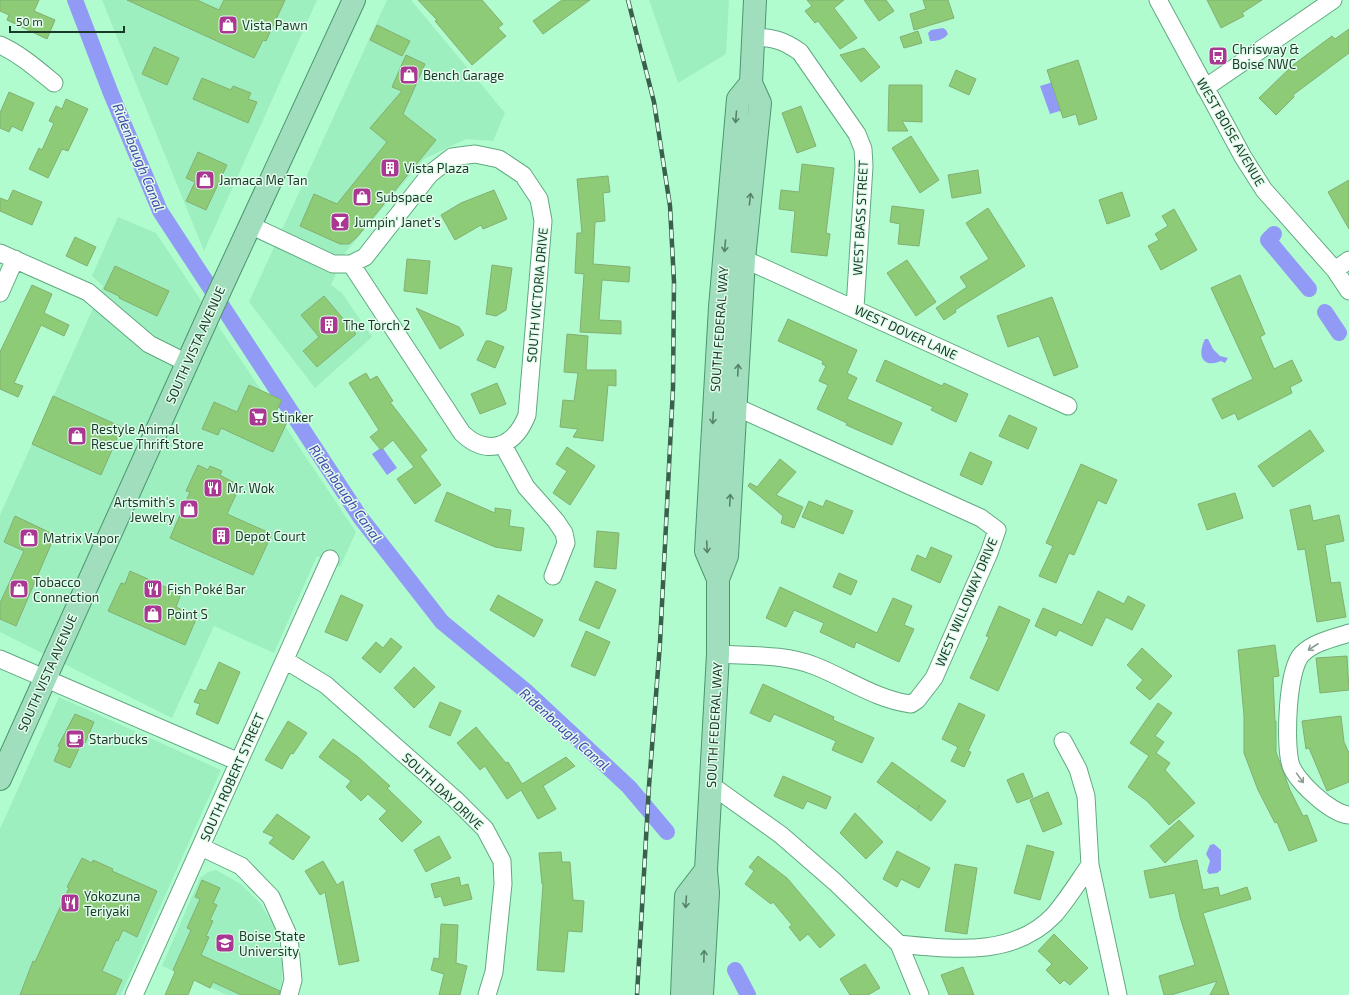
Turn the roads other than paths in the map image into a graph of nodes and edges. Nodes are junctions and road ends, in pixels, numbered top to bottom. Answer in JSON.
{"nodes":[{"id":1,"x":354,"y":0,"type":"edge"},
{"id":2,"x":754,"y":0,"type":"edge"},
{"id":3,"x":1158,"y":0,"type":"edge"},
{"id":4,"x":1333,"y":0,"type":"edge"},
{"id":5,"x":754,"y":37,"type":"junction"},
{"id":6,"x":0,"y":45,"type":"edge"},
{"id":7,"x":54,"y":83,"type":"dead end"},
{"id":8,"x":751,"y":83,"type":"junction"},
{"id":9,"x":1204,"y":88,"type":"junction"},
{"id":10,"x":250,"y":225,"type":"junction"},
{"id":11,"x":8,"y":256,"type":"edge"},
{"id":12,"x":744,"y":259,"type":"junction"},
{"id":13,"x":1349,"y":260,"type":"edge"},
{"id":14,"x":351,"y":264,"type":"junction"},
{"id":15,"x":1335,"y":270,"type":"junction"},
{"id":16,"x":1349,"y":291,"type":"edge"},
{"id":17,"x":0,"y":293,"type":"edge"},
{"id":18,"x":855,"y":308,"type":"junction"},
{"id":19,"x":187,"y":363,"type":"junction"},
{"id":20,"x":1068,"y":406,"type":"dead end"},
{"id":21,"x":736,"y":407,"type":"junction"},
{"id":22,"x":503,"y":445,"type":"junction"},
{"id":23,"x":330,"y":559,"type":"dead end"},
{"id":24,"x":553,"y":576,"type":"dead end"},
{"id":25,"x":718,"y":579,"type":"junction"},
{"id":26,"x":1349,"y":633,"type":"edge"},
{"id":27,"x":718,"y":654,"type":"junction"},
{"id":28,"x":0,"y":658,"type":"edge"},
{"id":29,"x":285,"y":660,"type":"junction"},
{"id":30,"x":45,"y":679,"type":"junction"},
{"id":31,"x":1063,"y":741,"type":"dead end"},
{"id":32,"x":239,"y":762,"type":"junction"},
{"id":33,"x":0,"y":779,"type":"edge"},
{"id":34,"x":711,"y":785,"type":"junction"},
{"id":35,"x":1349,"y":815,"type":"edge"},
{"id":36,"x":201,"y":847,"type":"junction"},
{"id":37,"x":1090,"y":866,"type":"junction"},
{"id":38,"x":706,"y":870,"type":"junction"},
{"id":39,"x":899,"y":944,"type":"junction"},
{"id":40,"x":134,"y":995,"type":"edge"},
{"id":41,"x":289,"y":995,"type":"edge"},
{"id":42,"x":487,"y":995,"type":"edge"},
{"id":43,"x":682,"y":995,"type":"edge"},
{"id":44,"x":702,"y":995,"type":"edge"},
{"id":45,"x":920,"y":995,"type":"edge"},
{"id":46,"x":1118,"y":995,"type":"edge"}],
"edges":[{"from":1,"to":10,"type":"main road","name":"SOUTH VISTA AVENUE"},
{"from":2,"to":5,"type":"main road","name":"SOUTH FEDERAL WAY"},
{"from":3,"to":9,"type":"street","name":"WEST BOISE AVENUE"},
{"from":4,"to":9,"type":"street"},
{"from":5,"to":8,"type":"main road","name":"SOUTH FEDERAL WAY"},
{"from":5,"to":18,"type":"street","name":"WEST BASS STREET"},
{"from":6,"to":7,"type":"street"},
{"from":12,"to":8,"type":"main road","name":"SOUTH FEDERAL WAY","one_way":true},
{"from":8,"to":25,"type":"main road","name":"SOUTH FEDERAL WAY","one_way":true},
{"from":9,"to":15,"type":"street","name":"WEST BOISE AVENUE"},
{"from":10,"to":14,"type":"street"},
{"from":10,"to":19,"type":"main road","name":"SOUTH VISTA AVENUE"},
{"from":11,"to":17,"type":"street"},
{"from":11,"to":19,"type":"street"},
{"from":12,"to":18,"type":"street","name":"WEST DOVER LANE"},
{"from":21,"to":12,"type":"main road","name":"SOUTH FEDERAL WAY","one_way":true},
{"from":13,"to":15,"type":"street"},
{"from":14,"to":22,"type":"street"},
{"from":14,"to":22,"type":"street","name":"SOUTH VICTORIA DRIVE"},
{"from":15,"to":16,"type":"street","name":"WEST BOISE AVENUE"},
{"from":18,"to":20,"type":"street","name":"WEST DOVER LANE"},
{"from":19,"to":30,"type":"main road","name":"SOUTH VISTA AVENUE"},
{"from":25,"to":21,"type":"main road","name":"SOUTH FEDERAL WAY","one_way":true},
{"from":21,"to":27,"type":"street","name":"WEST WILLOWAY DRIVE"},
{"from":22,"to":24,"type":"street"},
{"from":23,"to":29,"type":"street","name":"SOUTH ROBERT STREET"},
{"from":25,"to":27,"type":"main road","name":"SOUTH FEDERAL WAY"},
{"from":26,"to":35,"type":"street","one_way":true},
{"from":27,"to":34,"type":"main road","name":"SOUTH FEDERAL WAY"},
{"from":28,"to":30,"type":"street"},
{"from":29,"to":32,"type":"street","name":"SOUTH ROBERT STREET"},
{"from":29,"to":42,"type":"street","name":"SOUTH DAY DRIVE"},
{"from":30,"to":32,"type":"street"},
{"from":30,"to":33,"type":"main road","name":"SOUTH VISTA AVENUE"},
{"from":31,"to":37,"type":"street"},
{"from":32,"to":36,"type":"street","name":"SOUTH ROBERT STREET"},
{"from":34,"to":38,"type":"main road","name":"SOUTH FEDERAL WAY"},
{"from":34,"to":39,"type":"street"},
{"from":36,"to":40,"type":"street","name":"SOUTH ROBERT STREET"},
{"from":36,"to":41,"type":"street"},
{"from":37,"to":39,"type":"street"},
{"from":37,"to":46,"type":"street"},
{"from":38,"to":43,"type":"main road","one_way":true},
{"from":44,"to":38,"type":"main road","name":"SOUTH FEDERAL WAY","one_way":true},
{"from":39,"to":45,"type":"street"}]}
